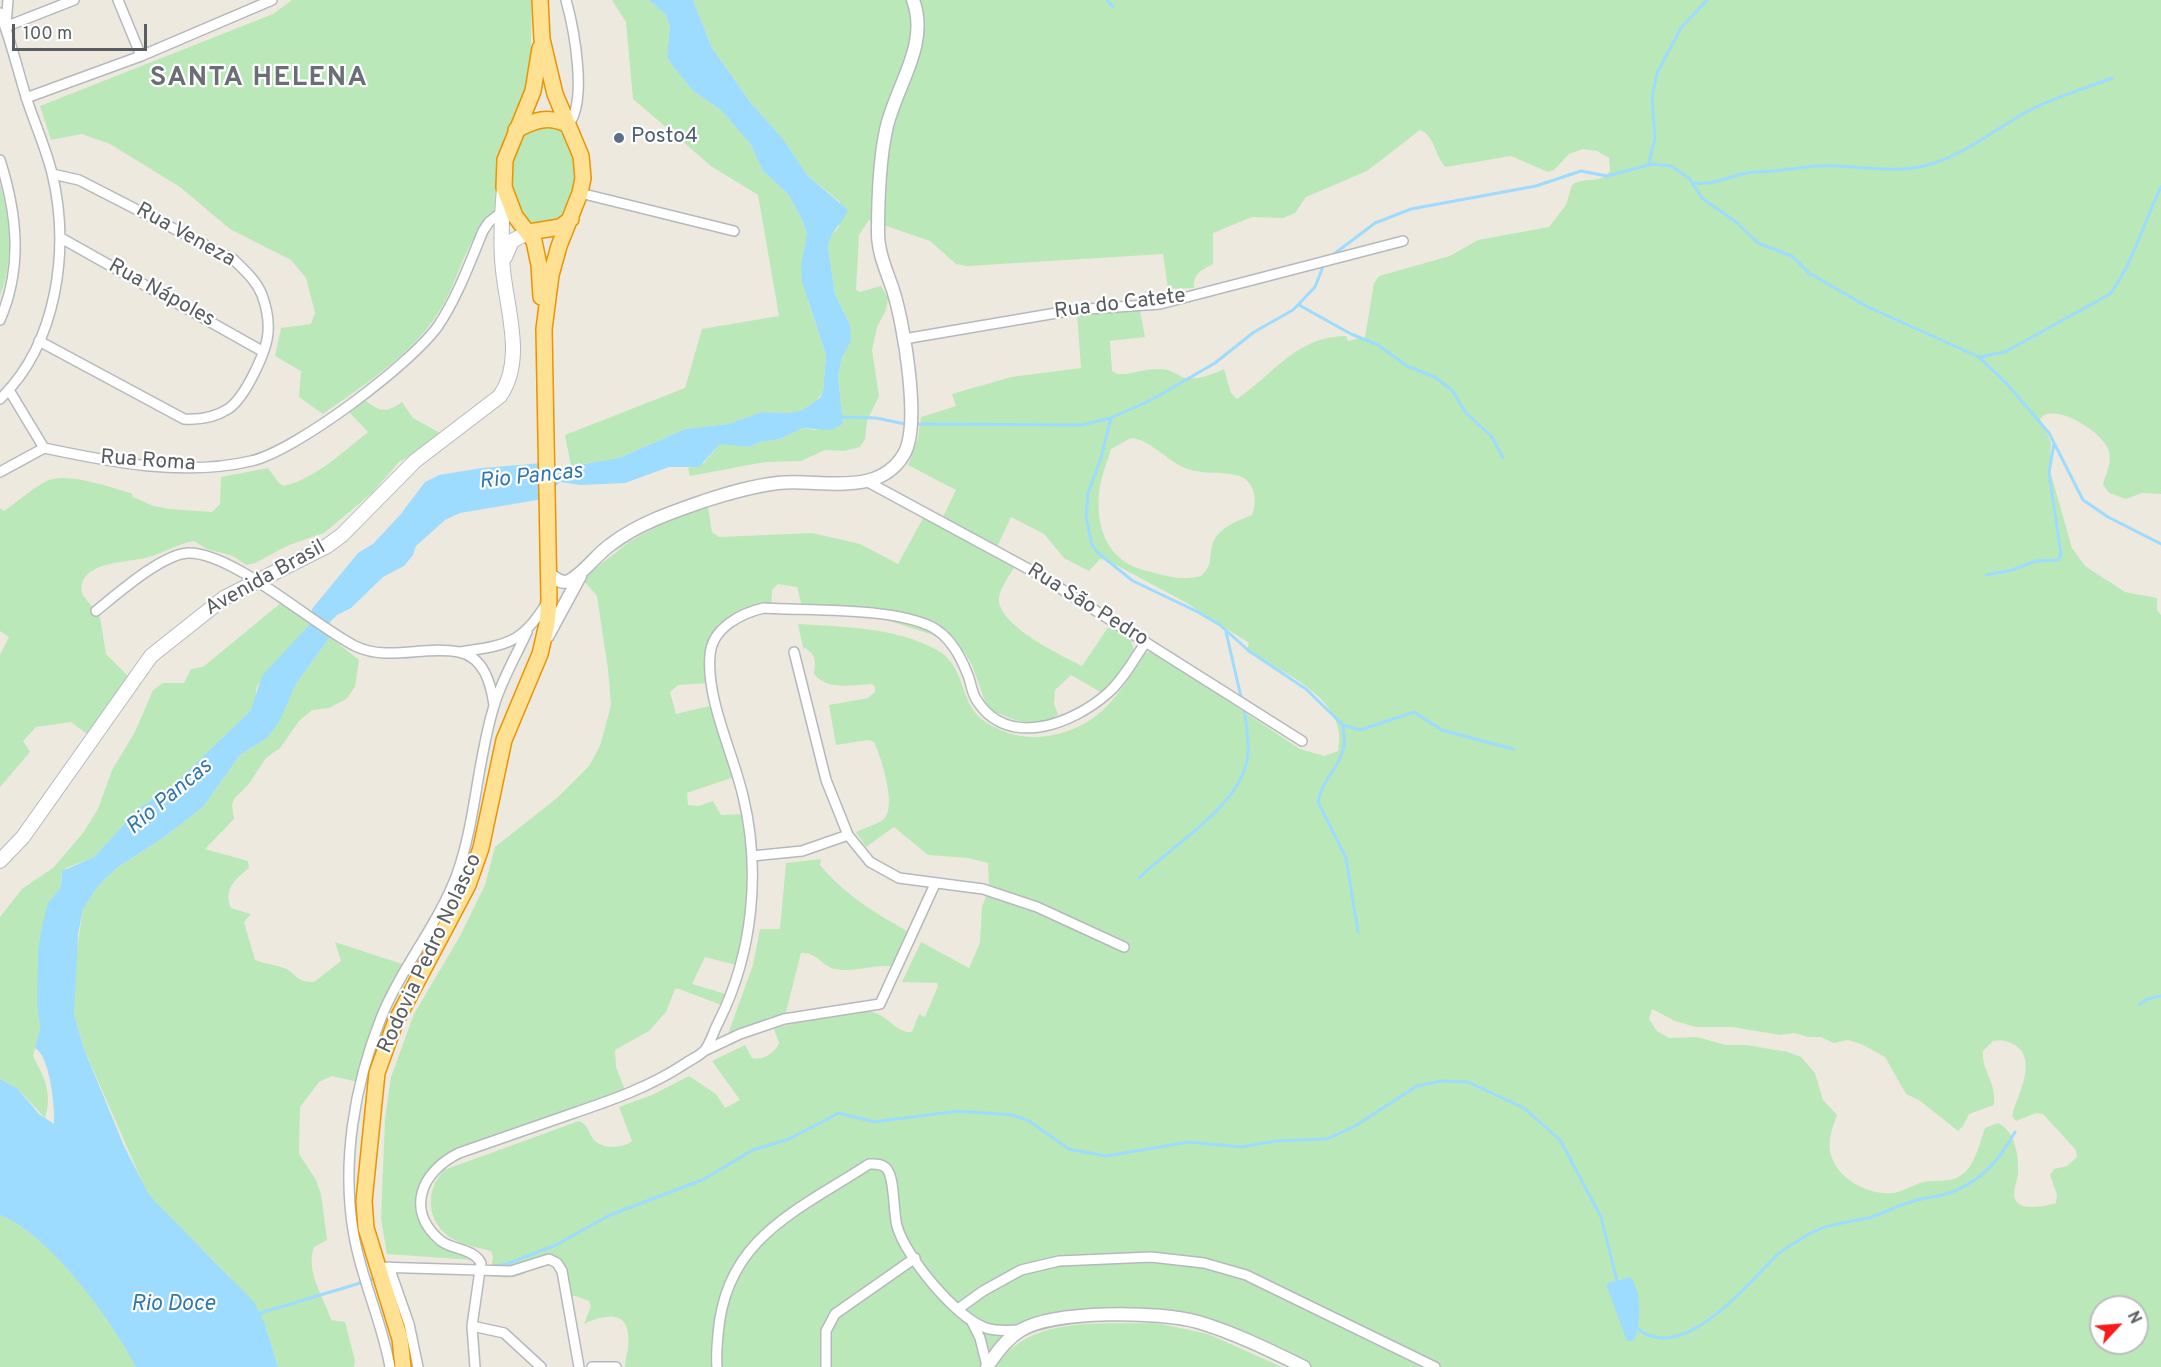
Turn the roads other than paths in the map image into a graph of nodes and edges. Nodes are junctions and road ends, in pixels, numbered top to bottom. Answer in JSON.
{"nodes":[{"id":1,"x":8,"y":0,"type":"edge"},
{"id":2,"x":74,"y":0,"type":"edge"},
{"id":3,"x":118,"y":0,"type":"edge"},
{"id":4,"x":272,"y":0,"type":"edge"},
{"id":5,"x":540,"y":0,"type":"edge"},
{"id":6,"x":566,"y":0,"type":"edge"},
{"id":7,"x":913,"y":0,"type":"edge"},
{"id":8,"x":0,"y":13,"type":"edge"},
{"id":9,"x":5,"y":27,"type":"junction"},
{"id":10,"x":542,"y":39,"type":"junction"},
{"id":11,"x":141,"y":56,"type":"junction"},
{"id":12,"x":26,"y":98,"type":"junction"},
{"id":13,"x":568,"y":125,"type":"junction"},
{"id":14,"x":516,"y":130,"type":"junction"},
{"id":15,"x":0,"y":160,"type":"edge"},
{"id":16,"x":52,"y":174,"type":"junction"},
{"id":17,"x":504,"y":187,"type":"junction"},
{"id":18,"x":580,"y":193,"type":"junction"},
{"id":19,"x":502,"y":212,"type":"junction"},
{"id":20,"x":571,"y":219,"type":"junction"},
{"id":21,"x":734,"y":231,"type":"dead end"},
{"id":22,"x":529,"y":232,"type":"junction"},
{"id":23,"x":61,"y":238,"type":"junction"},
{"id":24,"x":1403,"y":241,"type":"dead end"},
{"id":25,"x":502,"y":268,"type":"junction"},
{"id":26,"x":0,"y":320,"type":"edge"},
{"id":27,"x":544,"y":329,"type":"junction"},
{"id":28,"x":904,"y":339,"type":"junction"},
{"id":29,"x":39,"y":341,"type":"junction"},
{"id":30,"x":262,"y":351,"type":"junction"},
{"id":31,"x":9,"y":390,"type":"junction"},
{"id":32,"x":0,"y":399,"type":"edge"},
{"id":33,"x":44,"y":448,"type":"junction"},
{"id":34,"x":0,"y":472,"type":"edge"},
{"id":35,"x":866,"y":482,"type":"junction"},
{"id":36,"x":585,"y":567,"type":"junction"},
{"id":37,"x":549,"y":574,"type":"junction"},
{"id":38,"x":256,"y":581,"type":"junction"},
{"id":39,"x":549,"y":600,"type":"junction"},
{"id":40,"x":96,"y":611,"type":"dead end"},
{"id":41,"x":527,"y":632,"type":"junction"},
{"id":42,"x":1146,"y":642,"type":"junction"},
{"id":43,"x":460,"y":652,"type":"junction"},
{"id":44,"x":794,"y":652,"type":"dead end"},
{"id":45,"x":540,"y":654,"type":"junction"},
{"id":46,"x":494,"y":705,"type":"junction"},
{"id":47,"x":1302,"y":741,"type":"dead end"},
{"id":48,"x":848,"y":835,"type":"junction"},
{"id":49,"x":752,"y":856,"type":"junction"},
{"id":50,"x":0,"y":861,"type":"edge"},
{"id":51,"x":935,"y":884,"type":"junction"},
{"id":52,"x":1124,"y":947,"type":"dead end"},
{"id":53,"x":704,"y":1051,"type":"junction"},
{"id":54,"x":915,"y":1258,"type":"junction"},
{"id":55,"x":383,"y":1267,"type":"junction"},
{"id":56,"x":481,"y":1269,"type":"junction"},
{"id":57,"x":957,"y":1309,"type":"junction"},
{"id":58,"x":972,"y":1322,"type":"junction"},
{"id":59,"x":472,"y":1326,"type":"junction"},
{"id":60,"x":1022,"y":1330,"type":"junction"},
{"id":61,"x":987,"y":1366,"type":"edge"},
{"id":62,"x":390,"y":1367,"type":"edge"},
{"id":63,"x":403,"y":1367,"type":"edge"},
{"id":64,"x":418,"y":1367,"type":"edge"},
{"id":65,"x":475,"y":1367,"type":"edge"},
{"id":66,"x":541,"y":1367,"type":"edge"},
{"id":67,"x":579,"y":1367,"type":"edge"},
{"id":68,"x":592,"y":1367,"type":"edge"},
{"id":69,"x":616,"y":1367,"type":"edge"},
{"id":70,"x":717,"y":1367,"type":"edge"},
{"id":71,"x":826,"y":1367,"type":"edge"},
{"id":72,"x":1304,"y":1367,"type":"edge"},
{"id":73,"x":1435,"y":1367,"type":"edge"}],
"edges":[{"from":1,"to":9,"type":"street"},
{"from":2,"to":9,"type":"street"},
{"from":3,"to":11,"type":"street"},
{"from":4,"to":11,"type":"street"},
{"from":5,"to":10,"type":"highway","name":"Rodovia Pedro Nolasco"},
{"from":6,"to":13,"type":"street"},
{"from":7,"to":28,"type":"street"},
{"from":8,"to":9,"type":"street"},
{"from":9,"to":12,"type":"street"},
{"from":10,"to":13,"type":"highway","name":"Rodovia Pedro Nolasco"},
{"from":10,"to":14,"type":"highway","name":"Rodovia Pedro Nolasco"},
{"from":11,"to":12,"type":"street"},
{"from":12,"to":16,"type":"street"},
{"from":13,"to":14,"type":"highway"},
{"from":13,"to":18,"type":"highway","name":"Rodovia Pedro Nolasco"},
{"from":14,"to":17,"type":"highway","name":"Rodovia Pedro Nolasco"},
{"from":15,"to":26,"type":"street"},
{"from":16,"to":23,"type":"street"},
{"from":16,"to":30,"type":"street","name":"Rua Veneza"},
{"from":17,"to":19,"type":"main road","name":"Avenida Brasil"},
{"from":17,"to":22,"type":"highway","name":"Rodovia Pedro Nolasco"},
{"from":18,"to":20,"type":"highway","name":"Rodovia Pedro Nolasco"},
{"from":18,"to":21,"type":"street"},
{"from":19,"to":25,"type":"main road","name":"Avenida Brasil"},
{"from":19,"to":33,"type":"street","name":"Rua Roma"},
{"from":20,"to":22,"type":"highway"},
{"from":20,"to":27,"type":"highway","name":"Rodovia Pedro Nolasco"},
{"from":22,"to":25,"type":"main road","name":"Avenida Brasil"},
{"from":22,"to":27,"type":"highway","name":"Rodovia Pedro Nolasco"},
{"from":23,"to":29,"type":"street"},
{"from":23,"to":30,"type":"street","name":"Rua Nápoles"},
{"from":24,"to":28,"type":"street","name":"Rua do Catete"},
{"from":25,"to":38,"type":"main road","name":"Avenida Brasil"},
{"from":27,"to":37,"type":"highway","name":"Rodovia Pedro Nolasco"},
{"from":28,"to":35,"type":"street"},
{"from":29,"to":30,"type":"street","name":"Rua Veneza"},
{"from":29,"to":31,"type":"street"},
{"from":31,"to":32,"type":"street"},
{"from":31,"to":33,"type":"street"},
{"from":33,"to":34,"type":"street"},
{"from":35,"to":36,"type":"street"},
{"from":35,"to":42,"type":"street","name":"Rua São Pedro"},
{"from":36,"to":37,"type":"street"},
{"from":36,"to":45,"type":"street"},
{"from":37,"to":39,"type":"highway","name":"Rodovia Pedro Nolasco"},
{"from":38,"to":40,"type":"street"},
{"from":38,"to":43,"type":"street"},
{"from":38,"to":50,"type":"main road","name":"Avenida Brasil"},
{"from":39,"to":41,"type":"street"},
{"from":39,"to":45,"type":"highway","name":"Rodovia Pedro Nolasco"},
{"from":41,"to":43,"type":"street"},
{"from":41,"to":46,"type":"street"},
{"from":42,"to":47,"type":"street","name":"Rua São Pedro"},
{"from":42,"to":49,"type":"street"},
{"from":43,"to":46,"type":"street"},
{"from":44,"to":48,"type":"street"},
{"from":45,"to":55,"type":"highway","name":"Rodovia Pedro Nolasco"},
{"from":46,"to":62,"type":"street"},
{"from":48,"to":49,"type":"street"},
{"from":48,"to":51,"type":"street"},
{"from":49,"to":53,"type":"street"},
{"from":51,"to":52,"type":"street"},
{"from":51,"to":53,"type":"street"},
{"from":53,"to":56,"type":"street"},
{"from":54,"to":57,"type":"street"},
{"from":54,"to":70,"type":"street"},
{"from":54,"to":71,"type":"street"},
{"from":55,"to":56,"type":"street"},
{"from":55,"to":63,"type":"highway","name":"Rodovia Pedro Nolasco"},
{"from":55,"to":64,"type":"street"},
{"from":56,"to":59,"type":"street"},
{"from":56,"to":67,"type":"street"},
{"from":57,"to":58,"type":"street"},
{"from":57,"to":73,"type":"street"},
{"from":58,"to":60,"type":"street"},
{"from":58,"to":61,"type":"street"},
{"from":59,"to":65,"type":"street"},
{"from":59,"to":66,"type":"street"},
{"from":60,"to":61,"type":"street"},
{"from":60,"to":72,"type":"street"},
{"from":68,"to":69,"type":"street"}]}
